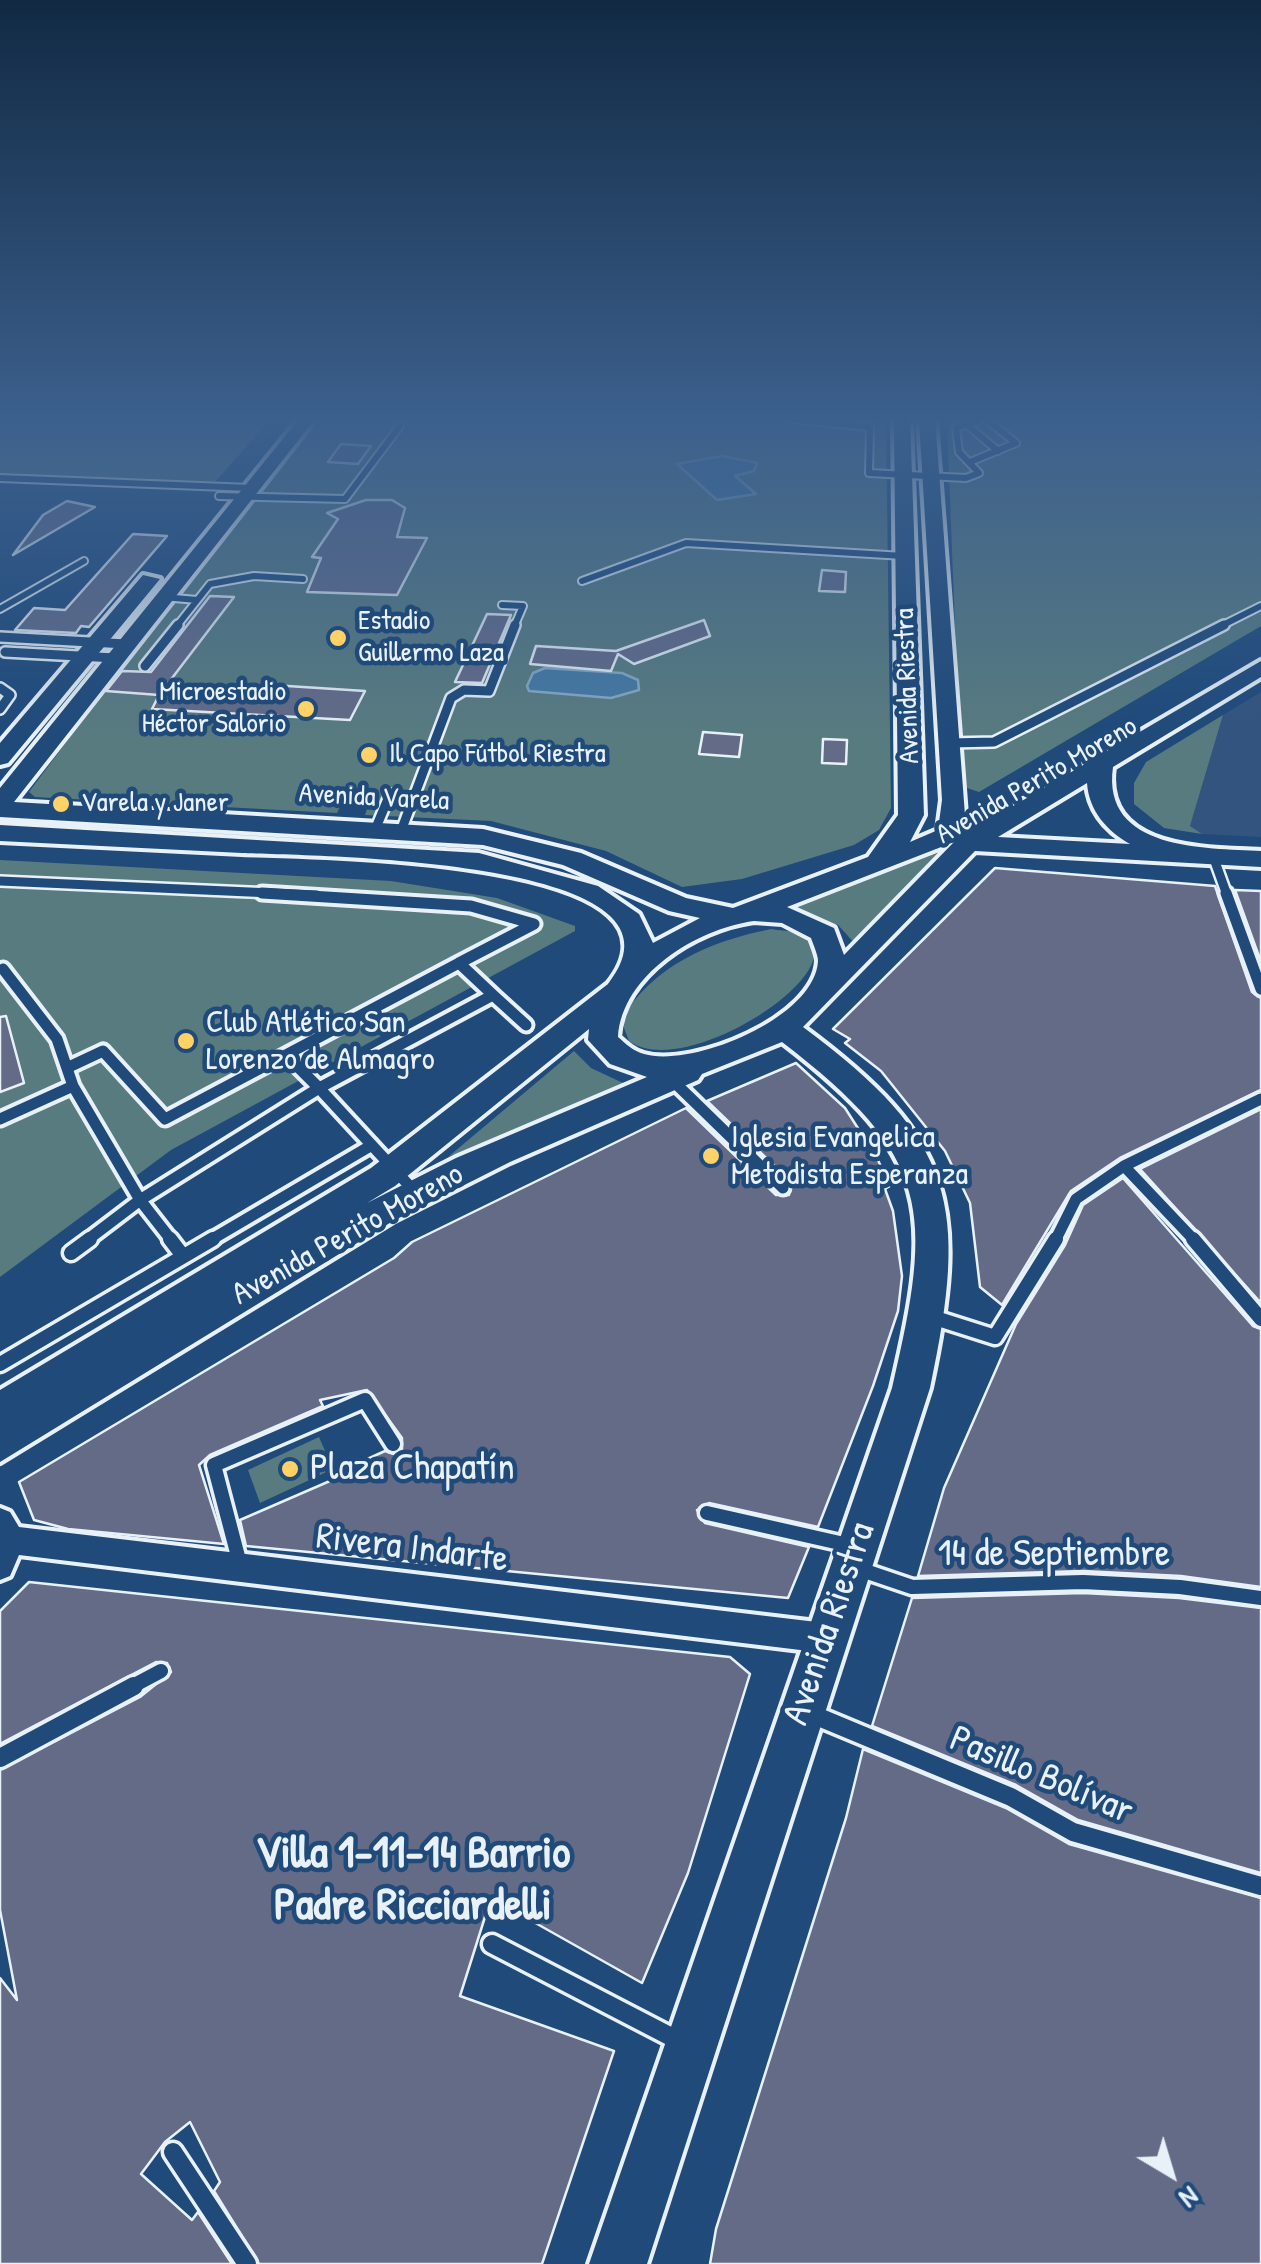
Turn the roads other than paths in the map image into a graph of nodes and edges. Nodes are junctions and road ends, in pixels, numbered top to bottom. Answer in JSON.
{"nodes":[{"id":1,"x":205,"y":525,"type":"edge"},
{"id":2,"x":904,"y":525,"type":"edge"},
{"id":3,"x":935,"y":525,"type":"edge"},
{"id":4,"x":177,"y":555,"type":"junction"},
{"id":5,"x":904,"y":556,"type":"junction"},
{"id":6,"x":84,"y":561,"type":"dead end"},
{"id":7,"x":303,"y":579,"type":"dead end"},
{"id":8,"x":582,"y":581,"type":"dead end"},
{"id":9,"x":163,"y":597,"type":"junction"},
{"id":10,"x":197,"y":600,"type":"junction"},
{"id":11,"x":502,"y":605,"type":"dead end"},
{"id":12,"x":1261,"y":606,"type":"edge"},
{"id":13,"x":0,"y":609,"type":"edge"},
{"id":14,"x":0,"y":637,"type":"edge"},
{"id":15,"x":92,"y":649,"type":"junction"},
{"id":16,"x":120,"y":651,"type":"junction"},
{"id":17,"x":908,"y":651,"type":"junction"},
{"id":18,"x":1261,"y":651,"type":"edge"},
{"id":19,"x":5,"y":652,"type":"dead end"},
{"id":20,"x":944,"y":654,"type":"junction"},
{"id":21,"x":145,"y":666,"type":"dead end"},
{"id":22,"x":1261,"y":668,"type":"edge"},
{"id":23,"x":0,"y":688,"type":"edge"},
{"id":24,"x":0,"y":709,"type":"edge"},
{"id":25,"x":950,"y":743,"type":"junction"},
{"id":26,"x":0,"y":758,"type":"edge"},
{"id":27,"x":1102,"y":763,"type":"junction"},
{"id":28,"x":390,"y":794,"type":"dead end"},
{"id":29,"x":954,"y":800,"type":"junction"},
{"id":30,"x":0,"y":807,"type":"edge"},
{"id":31,"x":990,"y":810,"type":"junction"},
{"id":32,"x":388,"y":830,"type":"junction"},
{"id":33,"x":0,"y":834,"type":"edge"},
{"id":34,"x":959,"y":839,"type":"junction"},
{"id":35,"x":1173,"y":853,"type":"junction"},
{"id":36,"x":1213,"y":856,"type":"junction"},
{"id":37,"x":1261,"y":859,"type":"edge"},
{"id":38,"x":858,"y":868,"type":"junction"},
{"id":39,"x":0,"y":880,"type":"edge"},
{"id":40,"x":739,"y":914,"type":"junction"},
{"id":41,"x":460,"y":963,"type":"junction"},
{"id":42,"x":4,"y":969,"type":"dead end"},
{"id":43,"x":626,"y":980,"type":"junction"},
{"id":44,"x":1261,"y":989,"type":"edge"},
{"id":45,"x":493,"y":994,"type":"junction"},
{"id":46,"x":819,"y":996,"type":"junction"},
{"id":47,"x":526,"y":1025,"type":"dead end"},
{"id":48,"x":783,"y":1027,"type":"junction"},
{"id":49,"x":286,"y":1055,"type":"junction"},
{"id":50,"x":714,"y":1060,"type":"junction"},
{"id":51,"x":70,"y":1066,"type":"junction"},
{"id":52,"x":671,"y":1079,"type":"junction"},
{"id":53,"x":73,"y":1086,"type":"junction"},
{"id":54,"x":319,"y":1088,"type":"junction"},
{"id":55,"x":1261,"y":1099,"type":"edge"},
{"id":56,"x":0,"y":1118,"type":"edge"},
{"id":57,"x":1124,"y":1166,"type":"junction"},
{"id":58,"x":394,"y":1169,"type":"junction"},
{"id":59,"x":783,"y":1188,"type":"dead end"},
{"id":60,"x":140,"y":1200,"type":"junction"},
{"id":61,"x":71,"y":1253,"type":"dead end"},
{"id":62,"x":183,"y":1256,"type":"junction"},
{"id":63,"x":929,"y":1316,"type":"junction"},
{"id":64,"x":1261,"y":1319,"type":"edge"},
{"id":65,"x":0,"y":1364,"type":"edge"},
{"id":66,"x":6,"y":1417,"type":"edge"},
{"id":67,"x":394,"y":1444,"type":"dead end"},
{"id":68,"x":707,"y":1514,"type":"dead end"},
{"id":69,"x":4,"y":1543,"type":"edge"},
{"id":70,"x":854,"y":1556,"type":"junction"},
{"id":71,"x":240,"y":1568,"type":"junction"},
{"id":72,"x":1261,"y":1598,"type":"edge"},
{"id":73,"x":825,"y":1638,"type":"junction"},
{"id":74,"x":161,"y":1671,"type":"dead end"},
{"id":75,"x":800,"y":1709,"type":"junction"},
{"id":76,"x":0,"y":1758,"type":"edge"},
{"id":77,"x":1261,"y":1886,"type":"edge"},
{"id":78,"x":492,"y":1944,"type":"dead end"},
{"id":79,"x":690,"y":2046,"type":"junction"},
{"id":80,"x":173,"y":2152,"type":"dead end"},
{"id":81,"x":246,"y":2264,"type":"edge"},
{"id":82,"x":618,"y":2264,"type":"edge"}],
"edges":[{"from":1,"to":4,"type":"main road"},
{"from":2,"to":5,"type":"main road","name":"Avenida Riestra"},
{"from":3,"to":20,"type":"main road","name":"Avenida Riestra"},
{"from":4,"to":9,"type":"main road"},
{"from":4,"to":15,"type":"main road"},
{"from":5,"to":8,"type":"lane"},
{"from":5,"to":17,"type":"main road","name":"Avenida Riestra"},
{"from":6,"to":13,"type":"lane"},
{"from":7,"to":10,"type":"lane"},
{"from":9,"to":10,"type":"lane"},
{"from":9,"to":16,"type":"main road"},
{"from":10,"to":21,"type":"lane"},
{"from":11,"to":32,"type":"lane"},
{"from":12,"to":25,"type":"lane"},
{"from":14,"to":15,"type":"lane"},
{"from":15,"to":16,"type":"lane"},
{"from":15,"to":16,"type":"lane"},
{"from":15,"to":19,"type":"lane"},
{"from":15,"to":26,"type":"main road"},
{"from":16,"to":30,"type":"main road"},
{"from":17,"to":20,"type":"main road"},
{"from":17,"to":38,"type":"main road","name":"Avenida Riestra"},
{"from":18,"to":31,"type":"main road","name":"Avenida Perito Moreno"},
{"from":20,"to":25,"type":"main road","name":"Avenida Riestra"},
{"from":22,"to":27,"type":"main road","name":"Avenida Perito Moreno"},
{"from":23,"to":24,"type":"lane"},
{"from":25,"to":29,"type":"main road","name":"Avenida Riestra"},
{"from":27,"to":34,"type":"main road","name":"Avenida Perito Moreno"},
{"from":27,"to":35,"type":"main road"},
{"from":28,"to":32,"type":"lane"},
{"from":29,"to":31,"type":"main road"},
{"from":29,"to":34,"type":"main road","name":"Avenida Riestra"},
{"from":30,"to":32,"type":"main road","name":"Avenida Varela"},
{"from":31,"to":34,"type":"main road","name":"Avenida Perito Moreno"},
{"from":32,"to":40,"type":"main road","name":"Avenida Varela"},
{"from":33,"to":43,"type":"main road","name":"Avenida Varela"},
{"from":34,"to":35,"type":"main road"},
{"from":34,"to":38,"type":"main road","name":"Avenida Perito Moreno"},
{"from":34,"to":46,"type":"main road","name":"Avenida Perito Moreno"},
{"from":35,"to":36,"type":"main road"},
{"from":36,"to":37,"type":"main road"},
{"from":36,"to":44,"type":"lane"},
{"from":38,"to":40,"type":"main road","name":"Avenida Perito Moreno"},
{"from":39,"to":41,"type":"lane"},
{"from":40,"to":43,"type":"main road","name":"Avenida Perito Moreno"},
{"from":40,"to":46,"type":"main road","name":"Avenida Varela"},
{"from":41,"to":45,"type":"lane"},
{"from":41,"to":49,"type":"lane"},
{"from":42,"to":51,"type":"lane"},
{"from":43,"to":50,"type":"main road"},
{"from":43,"to":58,"type":"main road","name":"Avenida Perito Moreno"},
{"from":45,"to":47,"type":"lane"},
{"from":45,"to":54,"type":"lane"},
{"from":46,"to":48,"type":"main road","name":"Avenida Perito Moreno"},
{"from":48,"to":50,"type":"main road","name":"Avenida Perito Moreno"},
{"from":48,"to":63,"type":"main road","name":"Avenida Riestra"},
{"from":49,"to":51,"type":"lane"},
{"from":49,"to":54,"type":"lane"},
{"from":50,"to":52,"type":"main road","name":"Avenida Perito Moreno"},
{"from":51,"to":53,"type":"lane"},
{"from":52,"to":58,"type":"main road","name":"Avenida Perito Moreno"},
{"from":52,"to":59,"type":"lane"},
{"from":53,"to":56,"type":"lane"},
{"from":53,"to":60,"type":"lane"},
{"from":54,"to":58,"type":"lane"},
{"from":54,"to":60,"type":"lane"},
{"from":55,"to":57,"type":"lane"},
{"from":57,"to":63,"type":"lane"},
{"from":57,"to":64,"type":"lane"},
{"from":58,"to":62,"type":"lane"},
{"from":58,"to":66,"type":"main road","name":"Avenida Perito Moreno"},
{"from":60,"to":61,"type":"lane"},
{"from":60,"to":62,"type":"lane"},
{"from":62,"to":65,"type":"lane"},
{"from":63,"to":70,"type":"main road","name":"Avenida Riestra"},
{"from":67,"to":71,"type":"lane"},
{"from":68,"to":70,"type":"lane","name":"14 de Septiembre"},
{"from":69,"to":71,"type":"street","name":"Rivera Indarte"},
{"from":70,"to":72,"type":"lane","name":"14 de Septiembre"},
{"from":70,"to":73,"type":"main road","name":"Avenida Riestra"},
{"from":71,"to":73,"type":"street","name":"Rivera Indarte"},
{"from":73,"to":75,"type":"main road","name":"Avenida Riestra"},
{"from":74,"to":76,"type":"lane"},
{"from":75,"to":77,"type":"lane","name":"Pasillo Bolívar"},
{"from":75,"to":79,"type":"main road","name":"Avenida Riestra"},
{"from":78,"to":79,"type":"lane"},
{"from":79,"to":82,"type":"main road","name":"Avenida Riestra"},
{"from":80,"to":81,"type":"lane"}]}
